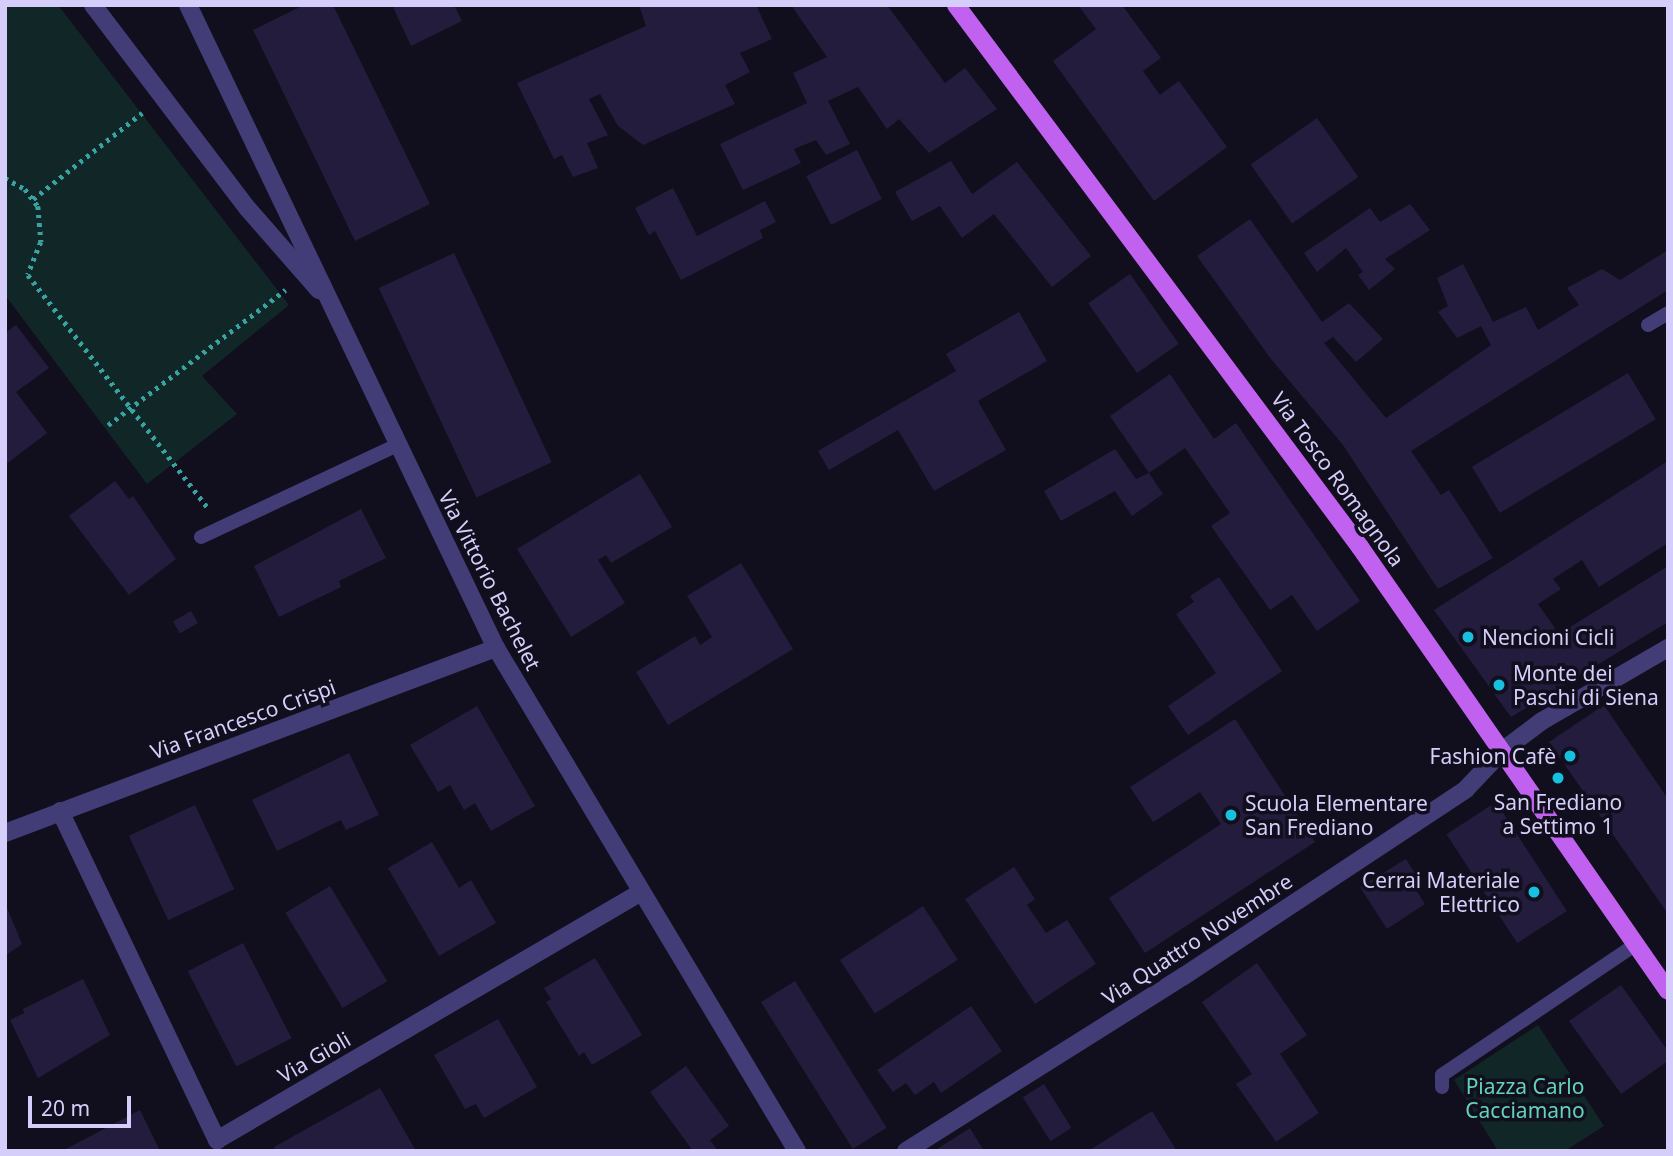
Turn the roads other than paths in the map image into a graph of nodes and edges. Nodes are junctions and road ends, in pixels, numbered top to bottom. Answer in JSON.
{"nodes":[{"id":1,"x":93,"y":5,"type":"edge"},
{"id":2,"x":188,"y":5,"type":"edge"},
{"id":3,"x":956,"y":5,"type":"edge"},
{"id":4,"x":324,"y":295,"type":"junction"},
{"id":5,"x":1668,"y":313,"type":"edge"},
{"id":6,"x":1648,"y":325,"type":"dead end"},
{"id":7,"x":397,"y":445,"type":"junction"},
{"id":8,"x":201,"y":537,"type":"dead end"},
{"id":9,"x":496,"y":648,"type":"junction"},
{"id":10,"x":1668,"y":648,"type":"edge"},
{"id":11,"x":1502,"y":751,"type":"junction"},
{"id":12,"x":60,"y":811,"type":"junction"},
{"id":13,"x":5,"y":833,"type":"edge"},
{"id":14,"x":640,"y":893,"type":"junction"},
{"id":15,"x":1635,"y":946,"type":"junction"},
{"id":16,"x":1668,"y":991,"type":"edge"},
{"id":17,"x":1442,"y":1087,"type":"dead end"},
{"id":18,"x":797,"y":1151,"type":"edge"},
{"id":19,"x":906,"y":1151,"type":"edge"}],
"edges":[{"from":1,"to":4,"type":"street"},
{"from":2,"to":4,"type":"street","name":"Via Vittorio Bachelet"},
{"from":3,"to":11,"type":"main road","name":"Via Tosco Romagnola"},
{"from":4,"to":7,"type":"street","name":"Via Vittorio Bachelet"},
{"from":5,"to":6,"type":"lane"},
{"from":7,"to":8,"type":"lane"},
{"from":7,"to":9,"type":"street","name":"Via Vittorio Bachelet"},
{"from":9,"to":12,"type":"street","name":"Via Francesco Crispi"},
{"from":9,"to":14,"type":"street","name":"Via Vittorio Bachelet"},
{"from":10,"to":11,"type":"street","name":"Via Quattro Novembre"},
{"from":11,"to":15,"type":"main road","name":"Via Tosco Romagnola"},
{"from":11,"to":19,"type":"street","name":"Via Quattro Novembre"},
{"from":12,"to":13,"type":"street","name":"Via Francesco Crispi"},
{"from":12,"to":14,"type":"street","name":"Via Gioli"},
{"from":14,"to":18,"type":"street","name":"Via Vittorio Bachelet"},
{"from":15,"to":16,"type":"main road","name":"Via Tosco Romagnola"},
{"from":15,"to":17,"type":"lane"}]}
